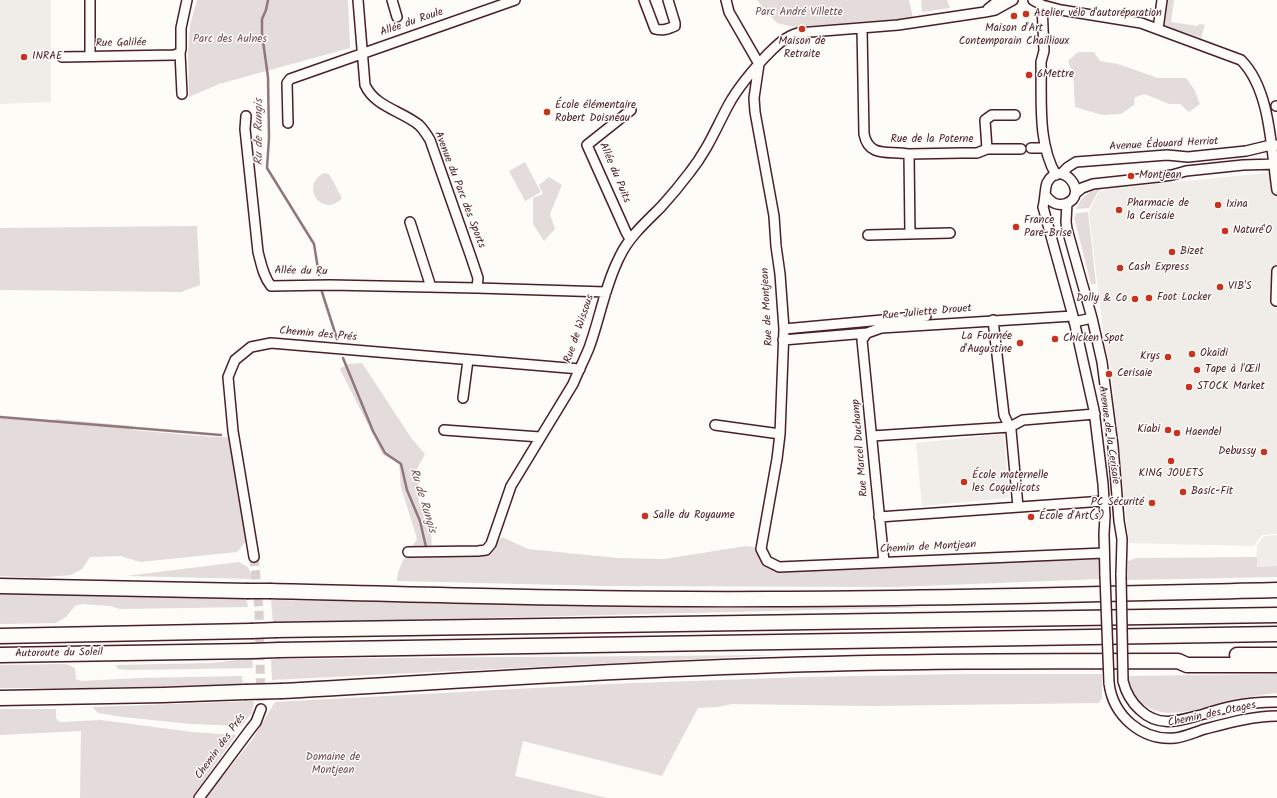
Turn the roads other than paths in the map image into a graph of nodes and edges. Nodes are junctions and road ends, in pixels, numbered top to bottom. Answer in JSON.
{"nodes":[{"id":1,"x":90,"y":0,"type":"edge"},
{"id":2,"x":187,"y":0,"type":"edge"},
{"id":3,"x":358,"y":0,"type":"edge"},
{"id":4,"x":392,"y":0,"type":"edge"},
{"id":5,"x":516,"y":0,"type":"edge"},
{"id":6,"x":644,"y":0,"type":"edge"},
{"id":7,"x":668,"y":0,"type":"edge"},
{"id":8,"x":726,"y":0,"type":"edge"},
{"id":9,"x":999,"y":0,"type":"edge"},
{"id":10,"x":1013,"y":0,"type":"edge"},
{"id":11,"x":1033,"y":0,"type":"edge"},
{"id":12,"x":1162,"y":0,"type":"edge"},
{"id":13,"x":1042,"y":5,"type":"junction"},
{"id":14,"x":985,"y":12,"type":"junction"},
{"id":15,"x":397,"y":17,"type":"dead end"},
{"id":16,"x":862,"y":28,"type":"junction"},
{"id":17,"x":1158,"y":29,"type":"junction"},
{"id":18,"x":180,"y":53,"type":"junction"},
{"id":19,"x":362,"y":53,"type":"junction"},
{"id":20,"x":90,"y":56,"type":"junction"},
{"id":21,"x":62,"y":57,"type":"dead end"},
{"id":22,"x":759,"y":64,"type":"junction"},
{"id":23,"x":182,"y":94,"type":"dead end"},
{"id":24,"x":632,"y":110,"type":"dead end"},
{"id":25,"x":1015,"y":115,"type":"dead end"},
{"id":26,"x":246,"y":116,"type":"dead end"},
{"id":27,"x":288,"y":123,"type":"dead end"},
{"id":28,"x":1274,"y":145,"type":"edge"},
{"id":29,"x":1046,"y":148,"type":"junction"},
{"id":30,"x":987,"y":149,"type":"junction"},
{"id":31,"x":909,"y":154,"type":"junction"},
{"id":32,"x":1275,"y":164,"type":"edge"},
{"id":33,"x":1058,"y":174,"type":"junction"},
{"id":34,"x":1277,"y":190,"type":"edge"},
{"id":35,"x":1075,"y":194,"type":"junction"},
{"id":36,"x":1046,"y":196,"type":"junction"},
{"id":37,"x":1067,"y":203,"type":"junction"},
{"id":38,"x":410,"y":222,"type":"dead end"},
{"id":39,"x":950,"y":233,"type":"dead end"},
{"id":40,"x":910,"y":234,"type":"junction"},
{"id":41,"x":868,"y":236,"type":"dead end"},
{"id":42,"x":630,"y":239,"type":"junction"},
{"id":43,"x":1277,"y":271,"type":"edge"},
{"id":44,"x":431,"y":287,"type":"junction"},
{"id":45,"x":477,"y":288,"type":"junction"},
{"id":46,"x":606,"y":292,"type":"junction"},
{"id":47,"x":1276,"y":301,"type":"dead end"},
{"id":48,"x":926,"y":316,"type":"dead end"},
{"id":49,"x":1092,"y":318,"type":"junction"},
{"id":50,"x":1074,"y":319,"type":"junction"},
{"id":51,"x":993,"y":320,"type":"junction"},
{"id":52,"x":784,"y":328,"type":"junction"},
{"id":53,"x":867,"y":333,"type":"junction"},
{"id":54,"x":783,"y":340,"type":"junction"},
{"id":55,"x":468,"y":360,"type":"junction"},
{"id":56,"x":580,"y":369,"type":"junction"},
{"id":57,"x":463,"y":398,"type":"dead end"},
{"id":58,"x":1095,"y":414,"type":"junction"},
{"id":59,"x":715,"y":425,"type":"dead end"},
{"id":60,"x":1010,"y":427,"type":"junction"},
{"id":61,"x":444,"y":430,"type":"dead end"},
{"id":62,"x":780,"y":434,"type":"junction"},
{"id":63,"x":872,"y":436,"type":"junction"},
{"id":64,"x":540,"y":437,"type":"junction"},
{"id":65,"x":1104,"y":501,"type":"junction"},
{"id":66,"x":1018,"y":507,"type":"junction"},
{"id":67,"x":880,"y":517,"type":"junction"},
{"id":68,"x":761,"y":549,"type":"joint"},
{"id":69,"x":408,"y":552,"type":"dead end"},
{"id":70,"x":1104,"y":553,"type":"junction"},
{"id":71,"x":254,"y":557,"type":"tunnel mouth"},
{"id":72,"x":884,"y":562,"type":"junction"},
{"id":73,"x":0,"y":586,"type":"edge"},
{"id":74,"x":1277,"y":590,"type":"edge"},
{"id":75,"x":1277,"y":615,"type":"edge"},
{"id":76,"x":1277,"y":634,"type":"edge"},
{"id":77,"x":0,"y":636,"type":"edge"},
{"id":78,"x":1277,"y":654,"type":"edge"},
{"id":79,"x":0,"y":655,"type":"edge"},
{"id":80,"x":1178,"y":661,"type":"junction"},
{"id":81,"x":1277,"y":665,"type":"edge"},
{"id":82,"x":1123,"y":681,"type":"joint"},
{"id":83,"x":1109,"y":684,"type":"joint"},
{"id":84,"x":0,"y":698,"type":"edge"},
{"id":85,"x":1277,"y":702,"type":"edge"},
{"id":86,"x":261,"y":709,"type":"tunnel mouth"},
{"id":87,"x":1277,"y":716,"type":"edge"},
{"id":88,"x":199,"y":798,"type":"edge"}],
"edges":[{"from":1,"to":20,"type":"street"},
{"from":2,"to":18,"type":"street"},
{"from":3,"to":19,"type":"street","name":"Avenue du Parc des Sports"},
{"from":4,"to":15,"type":"street"},
{"from":5,"to":19,"type":"street","name":"Allée du Roule"},
{"from":6,"to":7,"type":"street"},
{"from":8,"to":22,"type":"street"},
{"from":9,"to":14,"type":"street"},
{"from":10,"to":14,"type":"street","name":"Rue de Wissous"},
{"from":11,"to":13,"type":"street"},
{"from":12,"to":17,"type":"street"},
{"from":13,"to":17,"type":"street"},
{"from":13,"to":29,"type":"street"},
{"from":14,"to":16,"type":"street","name":"Rue de Wissous"},
{"from":16,"to":22,"type":"street","name":"Rue de Wissous"},
{"from":16,"to":31,"type":"street","name":"Rue de la Poterne"},
{"from":17,"to":28,"type":"street"},
{"from":18,"to":20,"type":"street","name":"Rue Galilée"},
{"from":18,"to":23,"type":"street"},
{"from":19,"to":27,"type":"street","name":"Allée du Roule"},
{"from":19,"to":45,"type":"street","name":"Avenue du Parc des Sports"},
{"from":20,"to":21,"type":"street","name":"Rue Galilée"},
{"from":22,"to":42,"type":"street","name":"Rue de Wissous"},
{"from":22,"to":52,"type":"street","name":"Rue de Montjean"},
{"from":24,"to":42,"type":"street","name":"Allée du Puits"},
{"from":25,"to":30,"type":"street"},
{"from":26,"to":44,"type":"street","name":"Allée du Ru"},
{"from":28,"to":32,"type":"street"},
{"from":28,"to":33,"type":"street","name":"Avenue Édouard Herriot"},
{"from":29,"to":30,"type":"street","name":"Rue de la Poterne"},
{"from":29,"to":33,"type":"street"},
{"from":30,"to":31,"type":"street","name":"Rue de la Poterne"},
{"from":31,"to":40,"type":"street"},
{"from":32,"to":34,"type":"street"},
{"from":32,"to":35,"type":"street"},
{"from":33,"to":35,"type":"street"},
{"from":33,"to":36,"type":"street"},
{"from":35,"to":37,"type":"street"},
{"from":36,"to":37,"type":"street"},
{"from":36,"to":50,"type":"street","name":"Avenue de la Cerisaie"},
{"from":37,"to":49,"type":"street","name":"Avenue de la Cerisaie"},
{"from":38,"to":44,"type":"street"},
{"from":39,"to":40,"type":"street"},
{"from":40,"to":41,"type":"street"},
{"from":42,"to":46,"type":"street","name":"Rue de Wissous"},
{"from":43,"to":47,"type":"street"},
{"from":44,"to":45,"type":"street","name":"Allée du Ru"},
{"from":45,"to":46,"type":"street"},
{"from":46,"to":56,"type":"street","name":"Rue de Wissous"},
{"from":48,"to":52,"type":"street"},
{"from":49,"to":50,"type":"street","name":"Rue Juliette Drouet"},
{"from":49,"to":82,"type":"street","name":"Avenue de la Cerisaie","bridge":true},
{"from":50,"to":51,"type":"street","name":"Rue Juliette Drouet"},
{"from":50,"to":58,"type":"street","name":"Avenue de la Cerisaie"},
{"from":51,"to":53,"type":"street","name":"Rue Juliette Drouet"},
{"from":51,"to":60,"type":"street"},
{"from":52,"to":54,"type":"street","name":"Rue de Montjean"},
{"from":53,"to":54,"type":"street","name":"Rue Juliette Drouet"},
{"from":53,"to":63,"type":"street","name":"Rue Marcel Duchamp"},
{"from":54,"to":62,"type":"street","name":"Rue de Montjean"},
{"from":55,"to":56,"type":"street","name":"Chemin des Prés"},
{"from":55,"to":57,"type":"street"},
{"from":55,"to":71,"type":"street","name":"Chemin des Prés"},
{"from":56,"to":64,"type":"street","name":"Rue de Wissous"},
{"from":58,"to":60,"type":"street"},
{"from":58,"to":65,"type":"street","name":"Avenue de la Cerisaie"},
{"from":59,"to":62,"type":"street"},
{"from":60,"to":63,"type":"street"},
{"from":60,"to":66,"type":"street"},
{"from":61,"to":64,"type":"street"},
{"from":62,"to":68,"type":"street","name":"Rue de Montjean"},
{"from":63,"to":67,"type":"street","name":"Rue Marcel Duchamp"},
{"from":64,"to":69,"type":"street","name":"Rue de Wissous"},
{"from":65,"to":66,"type":"street"},
{"from":65,"to":70,"type":"street","name":"Avenue de la Cerisaie"},
{"from":66,"to":67,"type":"street"},
{"from":67,"to":72,"type":"street","name":"Rue Marcel Duchamp"},
{"from":68,"to":72,"type":"street","name":"Chemin de Montjean"},
{"from":70,"to":72,"type":"street","name":"Chemin de Montjean"},
{"from":70,"to":83,"type":"street","name":"Avenue de la Cerisaie","bridge":true},
{"from":73,"to":74,"type":"highway","bridge":true},
{"from":75,"to":77,"type":"highway","name":"Autoroute du Soleil","bridge":true},
{"from":76,"to":79,"type":"highway","name":"Autoroute du Soleil","bridge":true},
{"from":78,"to":80,"type":"highway"},
{"from":80,"to":81,"type":"highway"},
{"from":80,"to":84,"type":"highway","bridge":true},
{"from":82,"to":85,"type":"street","name":"Chemin des Otages"},
{"from":83,"to":87,"type":"street","name":"Chemin des Otages"},
{"from":86,"to":88,"type":"street","name":"Chemin des Prés"}]}
